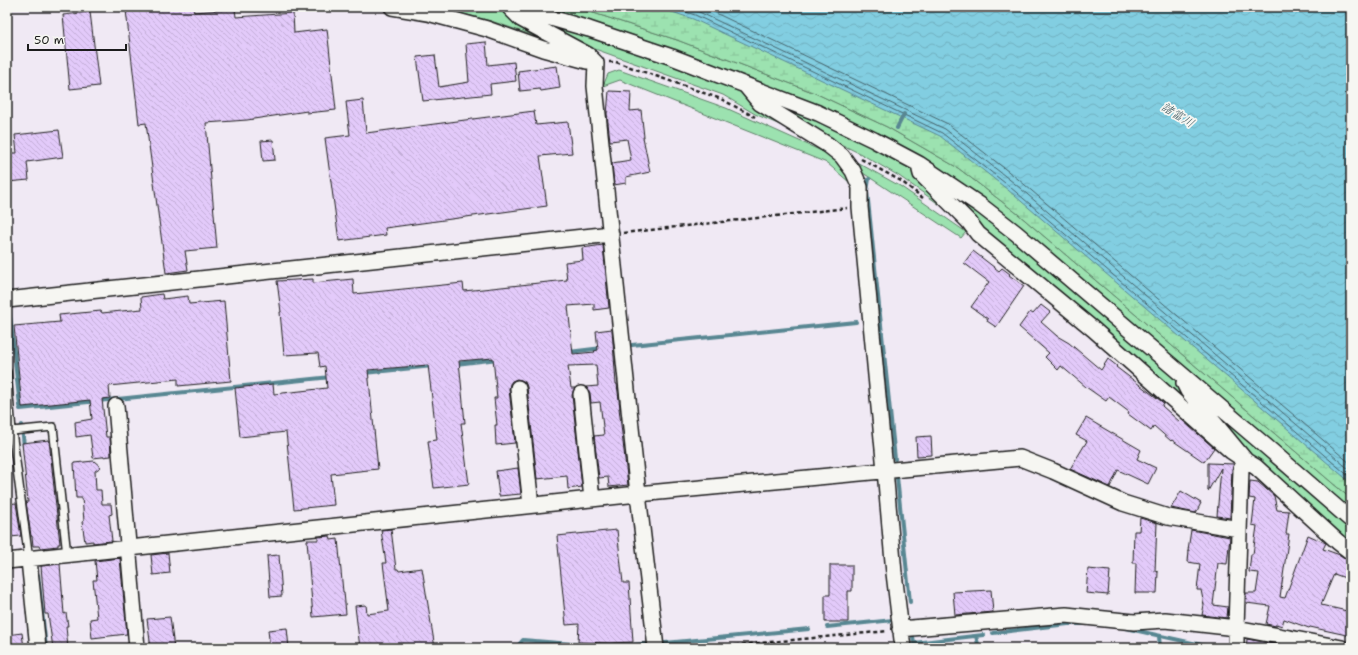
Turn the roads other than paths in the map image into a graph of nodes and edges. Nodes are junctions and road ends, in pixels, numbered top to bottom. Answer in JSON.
{"nodes":[{"id":1,"x":392,"y":7,"type":"edge"},
{"id":2,"x":509,"y":7,"type":"edge"},
{"id":3,"x":513,"y":7,"type":"edge"},
{"id":4,"x":596,"y":63,"type":"junction"},
{"id":5,"x":746,"y":86,"type":"junction"},
{"id":6,"x":919,"y":164,"type":"junction"},
{"id":7,"x":611,"y":234,"type":"junction"},
{"id":8,"x":7,"y":300,"type":"edge"},
{"id":9,"x":1178,"y":371,"type":"junction"},
{"id":10,"x":7,"y":372,"type":"edge"},
{"id":11,"x":518,"y":388,"type":"dead end"},
{"id":12,"x":581,"y":394,"type":"dead end"},
{"id":13,"x":116,"y":406,"type":"dead end"},
{"id":14,"x":12,"y":431,"type":"junction"},
{"id":15,"x":1246,"y":461,"type":"junction"},
{"id":16,"x":885,"y":470,"type":"junction"},
{"id":17,"x":638,"y":494,"type":"junction"},
{"id":18,"x":592,"y":499,"type":"junction"},
{"id":19,"x":531,"y":505,"type":"junction"},
{"id":20,"x":1351,"y":520,"type":"edge"},
{"id":21,"x":1239,"y":529,"type":"junction"},
{"id":22,"x":127,"y":548,"type":"junction"},
{"id":23,"x":1351,"y":552,"type":"edge"},
{"id":24,"x":67,"y":555,"type":"junction"},
{"id":25,"x":29,"y":560,"type":"junction"},
{"id":26,"x":7,"y":561,"type":"edge"},
{"id":27,"x":1236,"y":628,"type":"junction"},
{"id":28,"x":900,"y":629,"type":"junction"},
{"id":29,"x":38,"y":648,"type":"edge"},
{"id":30,"x":137,"y":648,"type":"edge"},
{"id":31,"x":656,"y":648,"type":"edge"},
{"id":32,"x":903,"y":648,"type":"edge"},
{"id":33,"x":1236,"y":648,"type":"edge"},
{"id":34,"x":1342,"y":648,"type":"edge"}],
"edges":[{"from":1,"to":4,"type":"street"},
{"from":2,"to":4,"type":"street"},
{"from":3,"to":5,"type":"street"},
{"from":4,"to":7,"type":"street"},
{"from":5,"to":6,"type":"street"},
{"from":5,"to":16,"type":"street"},
{"from":6,"to":9,"type":"street"},
{"from":6,"to":15,"type":"street"},
{"from":7,"to":8,"type":"street"},
{"from":7,"to":17,"type":"street"},
{"from":9,"to":15,"type":"street"},
{"from":9,"to":20,"type":"street"},
{"from":10,"to":14,"type":"lane"},
{"from":11,"to":19,"type":"street"},
{"from":12,"to":18,"type":"street"},
{"from":13,"to":22,"type":"street"},
{"from":14,"to":24,"type":"lane"},
{"from":14,"to":25,"type":"lane"},
{"from":15,"to":21,"type":"street"},
{"from":15,"to":23,"type":"street"},
{"from":16,"to":17,"type":"street"},
{"from":16,"to":21,"type":"street"},
{"from":16,"to":28,"type":"street"},
{"from":17,"to":18,"type":"street"},
{"from":17,"to":31,"type":"street"},
{"from":18,"to":19,"type":"street"},
{"from":19,"to":22,"type":"street"},
{"from":21,"to":27,"type":"street"},
{"from":22,"to":24,"type":"street"},
{"from":22,"to":30,"type":"street"},
{"from":24,"to":25,"type":"street"},
{"from":25,"to":26,"type":"street"},
{"from":25,"to":29,"type":"street"},
{"from":27,"to":28,"type":"street"},
{"from":27,"to":33,"type":"street"},
{"from":27,"to":34,"type":"street"},
{"from":28,"to":32,"type":"street"}]}
